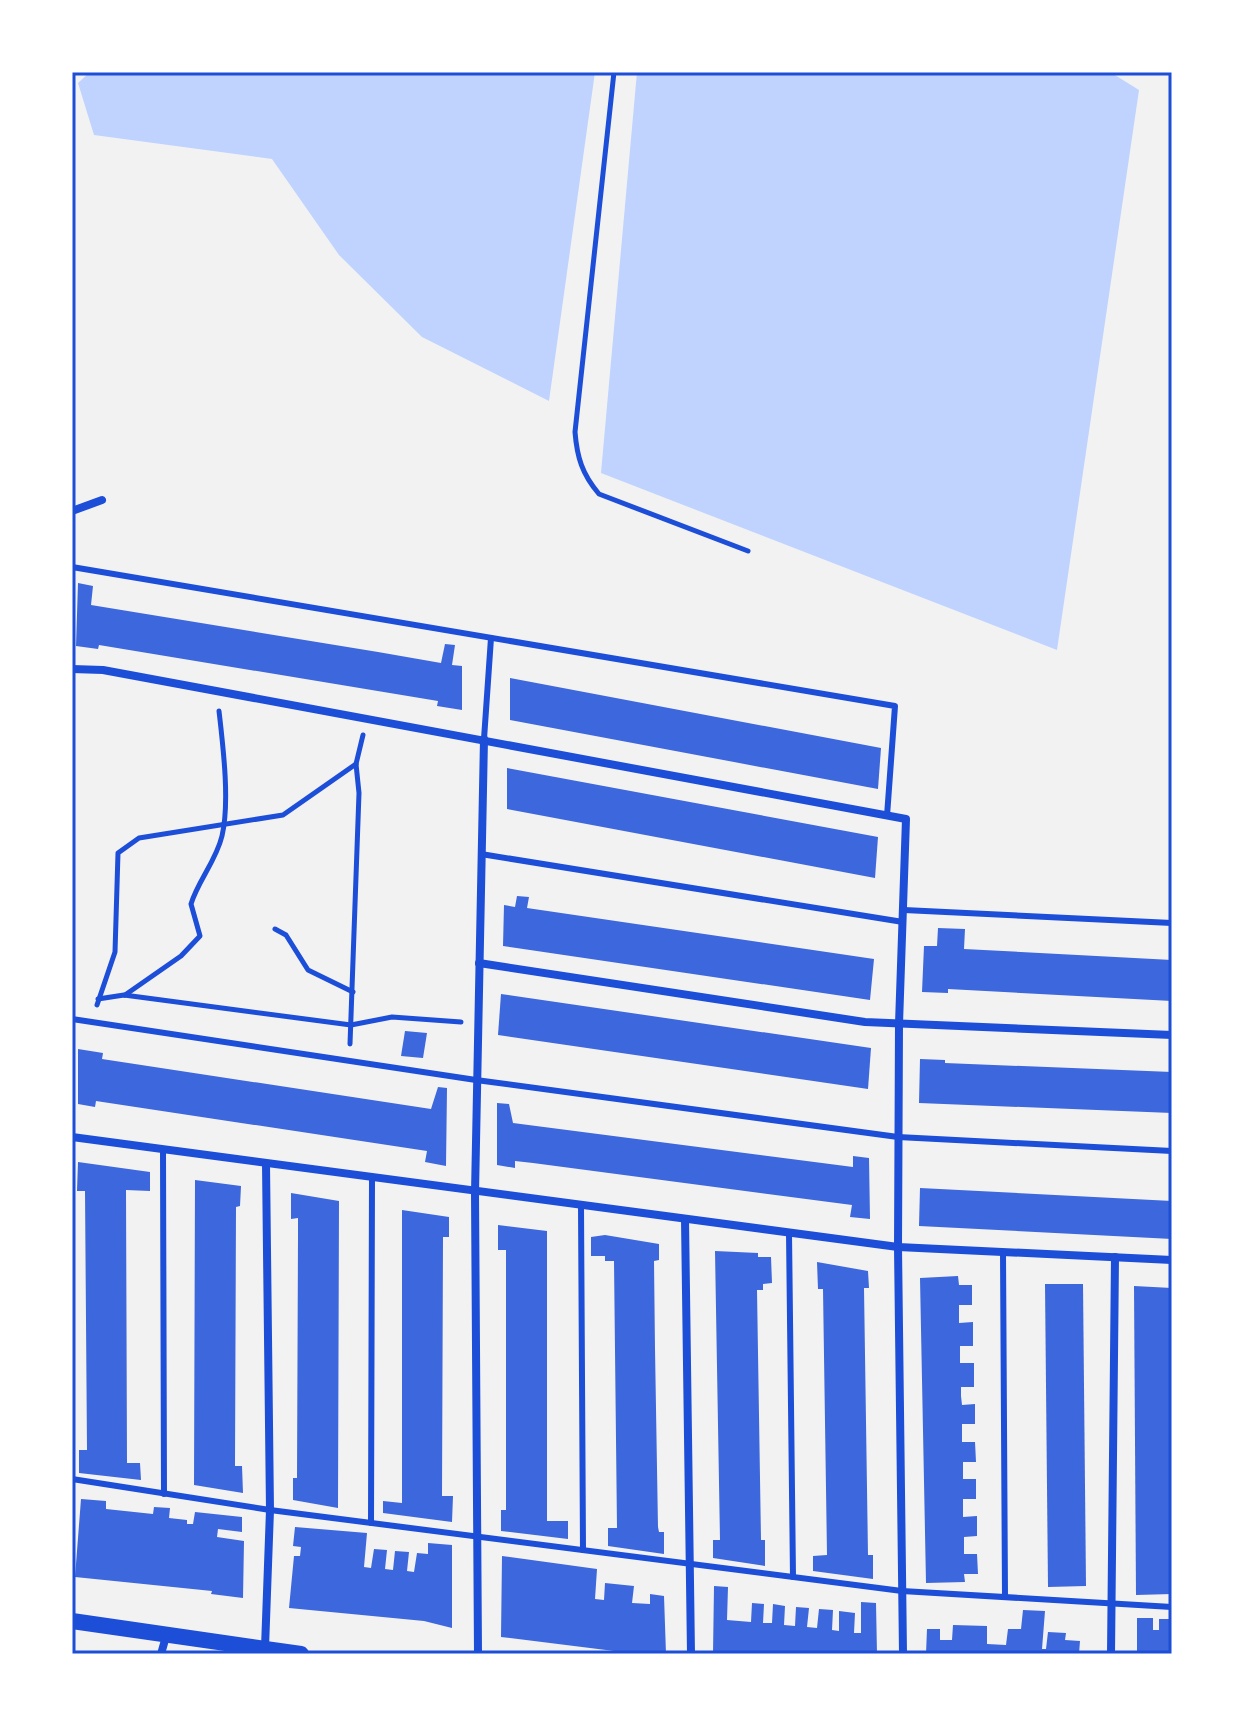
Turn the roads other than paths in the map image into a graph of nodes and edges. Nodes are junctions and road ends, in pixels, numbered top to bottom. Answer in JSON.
{"nodes":[{"id":1,"x":102,"y":500,"type":"dead end"},
{"id":2,"x":72,"y":511,"type":"edge"},
{"id":3,"x":72,"y":567,"type":"edge"},
{"id":4,"x":491,"y":638,"type":"junction"},
{"id":5,"x":72,"y":669,"type":"edge"},
{"id":6,"x":484,"y":739,"type":"junction"},
{"id":7,"x":887,"y":816,"type":"junction"},
{"id":8,"x":481,"y":854,"type":"junction"},
{"id":9,"x":904,"y":910,"type":"junction"},
{"id":10,"x":903,"y":922,"type":"junction"},
{"id":11,"x":1172,"y":923,"type":"edge"},
{"id":12,"x":479,"y":963,"type":"junction"},
{"id":13,"x":72,"y":1019,"type":"edge"},
{"id":14,"x":899,"y":1024,"type":"junction"},
{"id":15,"x":1172,"y":1035,"type":"edge"},
{"id":16,"x":476,"y":1080,"type":"junction"},
{"id":17,"x":72,"y":1137,"type":"edge"},
{"id":18,"x":898,"y":1137,"type":"junction"},
{"id":19,"x":163,"y":1150,"type":"junction"},
{"id":20,"x":1172,"y":1151,"type":"edge"},
{"id":21,"x":266,"y":1164,"type":"junction"},
{"id":22,"x":372,"y":1179,"type":"junction"},
{"id":23,"x":475,"y":1193,"type":"junction"},
{"id":24,"x":581,"y":1206,"type":"junction"},
{"id":25,"x":685,"y":1219,"type":"junction"},
{"id":26,"x":789,"y":1233,"type":"junction"},
{"id":27,"x":898,"y":1247,"type":"junction"},
{"id":28,"x":1003,"y":1252,"type":"junction"},
{"id":29,"x":1115,"y":1257,"type":"junction"},
{"id":30,"x":1172,"y":1260,"type":"edge"},
{"id":31,"x":72,"y":1479,"type":"edge"},
{"id":32,"x":164,"y":1494,"type":"junction"},
{"id":33,"x":270,"y":1510,"type":"junction"},
{"id":34,"x":371,"y":1523,"type":"junction"},
{"id":35,"x":479,"y":1537,"type":"junction"},
{"id":36,"x":583,"y":1550,"type":"junction"},
{"id":37,"x":690,"y":1564,"type":"junction"},
{"id":38,"x":793,"y":1577,"type":"junction"},
{"id":39,"x":902,"y":1591,"type":"junction"},
{"id":40,"x":1005,"y":1597,"type":"junction"},
{"id":41,"x":1111,"y":1604,"type":"junction"},
{"id":42,"x":1172,"y":1607,"type":"edge"},
{"id":43,"x":72,"y":1621,"type":"edge"},
{"id":44,"x":167,"y":1633,"type":"junction"},
{"id":45,"x":265,"y":1648,"type":"junction"},
{"id":46,"x":161,"y":1654,"type":"edge"},
{"id":47,"x":301,"y":1654,"type":"edge"},
{"id":48,"x":478,"y":1654,"type":"edge"},
{"id":49,"x":691,"y":1654,"type":"edge"},
{"id":50,"x":903,"y":1654,"type":"edge"},
{"id":51,"x":1111,"y":1654,"type":"edge"}],
"edges":[{"from":1,"to":2,"type":"street"},
{"from":3,"to":4,"type":"lane"},
{"from":4,"to":6,"type":"lane"},
{"from":4,"to":7,"type":"lane"},
{"from":5,"to":6,"type":"street"},
{"from":6,"to":7,"type":"street"},
{"from":6,"to":8,"type":"street"},
{"from":7,"to":9,"type":"street"},
{"from":8,"to":10,"type":"lane"},
{"from":8,"to":12,"type":"street"},
{"from":9,"to":10,"type":"street"},
{"from":9,"to":11,"type":"lane"},
{"from":10,"to":14,"type":"street"},
{"from":12,"to":14,"type":"street"},
{"from":12,"to":16,"type":"street"},
{"from":13,"to":16,"type":"lane"},
{"from":14,"to":15,"type":"street"},
{"from":14,"to":18,"type":"street"},
{"from":16,"to":18,"type":"lane"},
{"from":16,"to":23,"type":"street"},
{"from":17,"to":19,"type":"street"},
{"from":18,"to":20,"type":"lane"},
{"from":18,"to":27,"type":"street"},
{"from":19,"to":21,"type":"street"},
{"from":19,"to":32,"type":"lane"},
{"from":21,"to":22,"type":"street"},
{"from":21,"to":33,"type":"street"},
{"from":22,"to":23,"type":"street"},
{"from":22,"to":34,"type":"lane"},
{"from":23,"to":24,"type":"street"},
{"from":23,"to":35,"type":"street"},
{"from":24,"to":25,"type":"street"},
{"from":24,"to":36,"type":"lane"},
{"from":25,"to":26,"type":"street"},
{"from":25,"to":37,"type":"street"},
{"from":26,"to":27,"type":"street"},
{"from":26,"to":38,"type":"lane"},
{"from":27,"to":28,"type":"street"},
{"from":27,"to":39,"type":"street"},
{"from":28,"to":29,"type":"street"},
{"from":28,"to":40,"type":"lane"},
{"from":29,"to":30,"type":"street"},
{"from":29,"to":41,"type":"street"},
{"from":31,"to":32,"type":"lane"},
{"from":32,"to":33,"type":"lane"},
{"from":33,"to":34,"type":"lane"},
{"from":33,"to":45,"type":"street"},
{"from":34,"to":35,"type":"lane"},
{"from":35,"to":36,"type":"lane"},
{"from":35,"to":48,"type":"street"},
{"from":36,"to":37,"type":"lane"},
{"from":37,"to":38,"type":"lane"},
{"from":37,"to":49,"type":"street"},
{"from":38,"to":39,"type":"lane"},
{"from":39,"to":40,"type":"lane"},
{"from":39,"to":50,"type":"street"},
{"from":40,"to":41,"type":"lane"},
{"from":41,"to":42,"type":"lane"},
{"from":41,"to":51,"type":"street"},
{"from":43,"to":44,"type":"main road"},
{"from":44,"to":45,"type":"main road"},
{"from":44,"to":46,"type":"street"},
{"from":45,"to":47,"type":"main road"}]}
